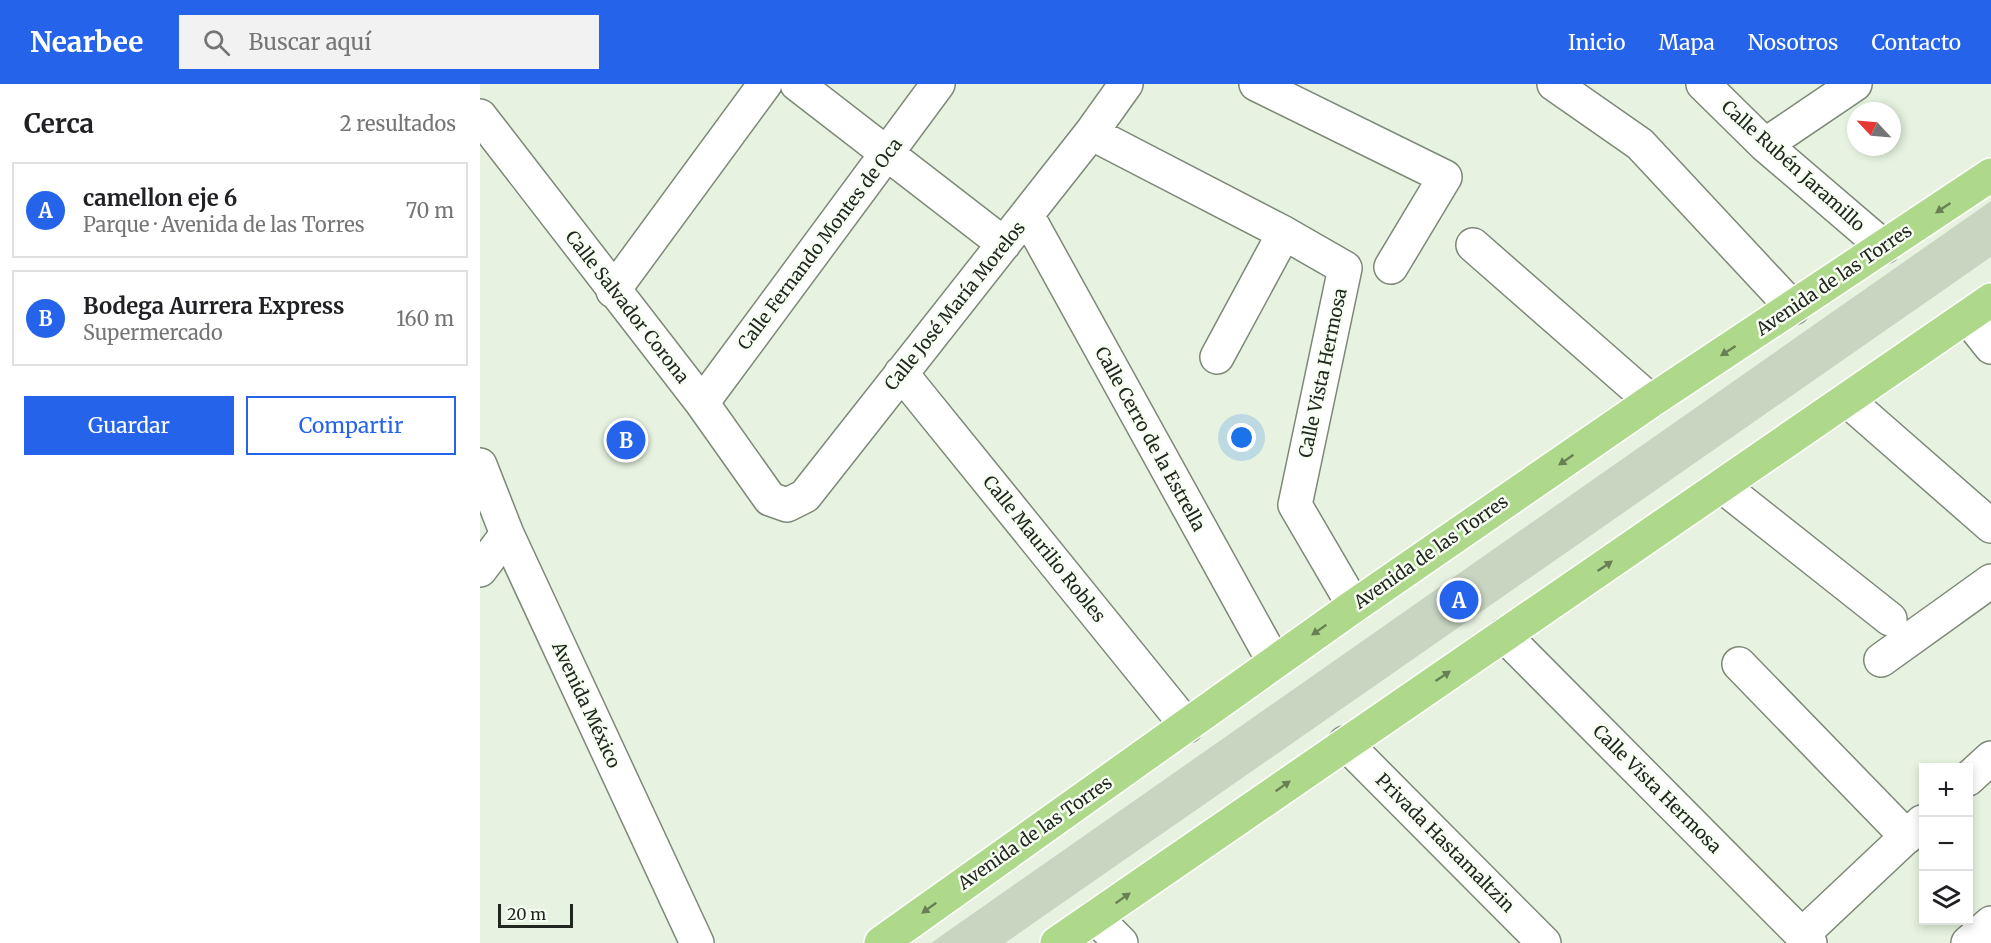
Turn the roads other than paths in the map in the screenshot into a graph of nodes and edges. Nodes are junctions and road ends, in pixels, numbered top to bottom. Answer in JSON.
{"nodes":[{"id":1,"x":765,"y":84,"type":"edge"},
{"id":2,"x":796,"y":84,"type":"edge"},
{"id":3,"x":938,"y":84,"type":"edge"},
{"id":4,"x":1126,"y":84,"type":"edge"},
{"id":5,"x":1256,"y":84,"type":"edge"},
{"id":6,"x":1554,"y":84,"type":"edge"},
{"id":7,"x":1703,"y":84,"type":"edge"},
{"id":8,"x":1855,"y":84,"type":"edge"},
{"id":9,"x":480,"y":116,"type":"edge"},
{"id":10,"x":1091,"y":133,"type":"junction"},
{"id":11,"x":1765,"y":145,"type":"junction"},
{"id":12,"x":888,"y":153,"type":"junction"},
{"id":13,"x":1991,"y":175,"type":"edge"},
{"id":14,"x":1027,"y":215,"type":"junction"},
{"id":15,"x":1284,"y":233,"type":"junction"},
{"id":16,"x":1004,"y":244,"type":"junction"},
{"id":17,"x":1473,"y":244,"type":"dead end"},
{"id":18,"x":1884,"y":247,"type":"junction"},
{"id":19,"x":1391,"y":267,"type":"dead end"},
{"id":20,"x":613,"y":291,"type":"junction"},
{"id":21,"x":1793,"y":308,"type":"junction"},
{"id":22,"x":1979,"y":308,"type":"edge"},
{"id":23,"x":1991,"y":347,"type":"edge"},
{"id":24,"x":1217,"y":357,"type":"dead end"},
{"id":25,"x":901,"y":373,"type":"junction"},
{"id":26,"x":1847,"y":400,"type":"junction"},
{"id":27,"x":1651,"y":401,"type":"junction"},
{"id":28,"x":702,"y":403,"type":"junction"},
{"id":29,"x":480,"y":465,"type":"edge"},
{"id":30,"x":1722,"y":486,"type":"junction"},
{"id":31,"x":770,"y":499,"type":"joint"},
{"id":32,"x":1991,"y":526,"type":"edge"},
{"id":33,"x":507,"y":534,"type":"junction"},
{"id":34,"x":480,"y":570,"type":"edge"},
{"id":35,"x":1991,"y":581,"type":"edge"},
{"id":36,"x":1354,"y":606,"type":"junction"},
{"id":37,"x":1890,"y":619,"type":"dead end"},
{"id":38,"x":1504,"y":635,"type":"junction"},
{"id":39,"x":1881,"y":660,"type":"dead end"},
{"id":40,"x":1274,"y":662,"type":"junction"},
{"id":41,"x":1739,"y":664,"type":"dead end"},
{"id":42,"x":1187,"y":726,"type":"junction"},
{"id":43,"x":1345,"y":743,"type":"junction"},
{"id":44,"x":1991,"y":758,"type":"edge"},
{"id":45,"x":1973,"y":774,"type":"edge"},
{"id":46,"x":1915,"y":829,"type":"edge"},
{"id":47,"x":1095,"y":917,"type":"junction"},
{"id":48,"x":1991,"y":922,"type":"edge"},
{"id":49,"x":1806,"y":939,"type":"edge"},
{"id":50,"x":697,"y":943,"type":"edge"},
{"id":51,"x":881,"y":943,"type":"edge"},
{"id":52,"x":1057,"y":943,"type":"edge"},
{"id":53,"x":1121,"y":943,"type":"edge"},
{"id":54,"x":1544,"y":943,"type":"edge"},
{"id":55,"x":1968,"y":943,"type":"edge"}],
"edges":[{"from":1,"to":20,"type":"street"},
{"from":2,"to":12,"type":"street"},
{"from":3,"to":12,"type":"street","name":"Calle Fernando Montes de Oca"},
{"from":4,"to":10,"type":"street","name":"Calle José María Morelos"},
{"from":5,"to":19,"type":"street"},
{"from":6,"to":21,"type":"street"},
{"from":7,"to":11,"type":"street","name":"Calle Rubén Jaramillo"},
{"from":8,"to":11,"type":"street"},
{"from":9,"to":20,"type":"street","name":"Calle Salvador Corona"},
{"from":10,"to":14,"type":"street","name":"Calle José María Morelos"},
{"from":10,"to":15,"type":"street","name":"Calle Vista Hermosa"},
{"from":11,"to":18,"type":"street","name":"Calle Rubén Jaramillo"},
{"from":12,"to":16,"type":"street"},
{"from":12,"to":28,"type":"street","name":"Calle Fernando Montes de Oca"},
{"from":13,"to":18,"type":"main road","name":"Avenida de las Torres","one_way":true},
{"from":14,"to":16,"type":"street","name":"Calle José María Morelos"},
{"from":14,"to":40,"type":"street","name":"Calle Cerro de la Estrella"},
{"from":15,"to":24,"type":"street"},
{"from":15,"to":36,"type":"street","name":"Calle Vista Hermosa"},
{"from":16,"to":25,"type":"street","name":"Calle José María Morelos"},
{"from":17,"to":27,"type":"street"},
{"from":18,"to":21,"type":"main road","name":"Avenida de las Torres"},
{"from":20,"to":28,"type":"street","name":"Calle Salvador Corona"},
{"from":21,"to":27,"type":"main road","name":"Avenida de las Torres","one_way":true},
{"from":22,"to":23,"type":"street"},
{"from":22,"to":26,"type":"main road"},
{"from":25,"to":31,"type":"street","name":"Calle José María Morelos"},
{"from":25,"to":42,"type":"street","name":"Calle Maurilio Robles"},
{"from":26,"to":30,"type":"main road"},
{"from":26,"to":32,"type":"street"},
{"from":27,"to":36,"type":"main road","name":"Avenida de las Torres","one_way":true},
{"from":28,"to":31,"type":"street","name":"Calle Salvador Corona"},
{"from":29,"to":33,"type":"street","name":"Avenida México"},
{"from":30,"to":37,"type":"street"},
{"from":38,"to":30,"type":"main road","one_way":true},
{"from":33,"to":34,"type":"street"},
{"from":33,"to":50,"type":"street","name":"Avenida México"},
{"from":35,"to":39,"type":"street"},
{"from":36,"to":40,"type":"main road","name":"Avenida de las Torres","one_way":true},
{"from":43,"to":38,"type":"main road","one_way":true},
{"from":38,"to":49,"type":"street","name":"Calle Vista Hermosa"},
{"from":40,"to":42,"type":"main road","name":"Avenida de las Torres"},
{"from":41,"to":46,"type":"street"},
{"from":42,"to":51,"type":"main road","name":"Avenida de las Torres","one_way":true},
{"from":47,"to":43,"type":"main road","one_way":true},
{"from":43,"to":54,"type":"street","name":"Privada Hastamaltzin"},
{"from":44,"to":45,"type":"street"},
{"from":46,"to":49,"type":"street"},
{"from":47,"to":52,"type":"main road"},
{"from":47,"to":53,"type":"street"},
{"from":48,"to":55,"type":"street"}]}
